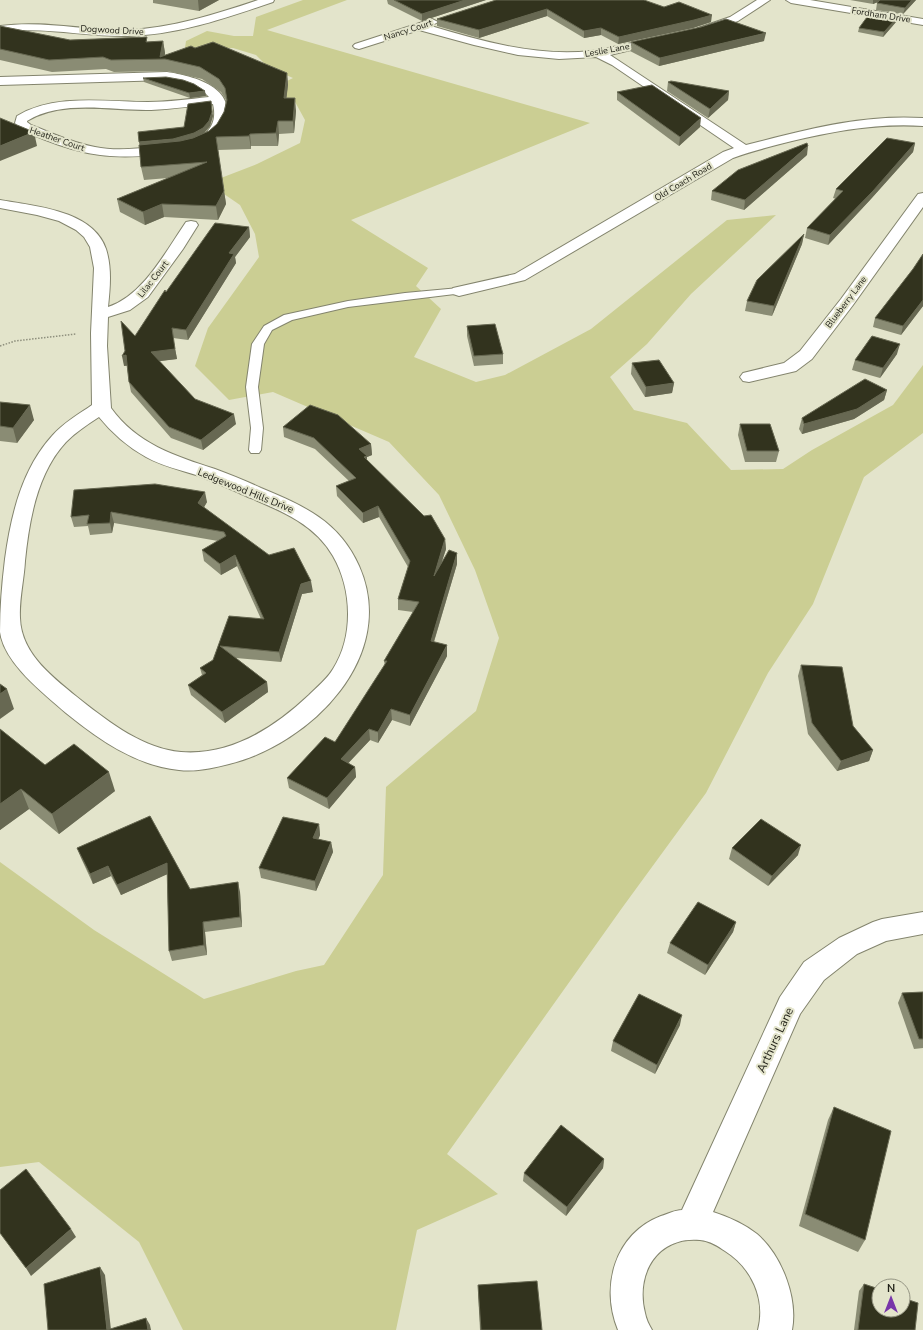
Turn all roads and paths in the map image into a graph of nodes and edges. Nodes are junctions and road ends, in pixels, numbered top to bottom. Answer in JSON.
{"nodes":[{"id":1,"x":269,"y":0,"type":"edge"},
{"id":2,"x":765,"y":0,"type":"edge"},
{"id":3,"x":791,"y":0,"type":"edge"},
{"id":4,"x":441,"y":19,"type":"edge"},
{"id":5,"x":923,"y":22,"type":"edge"},
{"id":6,"x":418,"y":26,"type":"junction"},
{"id":7,"x":0,"y":29,"type":"edge"},
{"id":8,"x":688,"y":34,"type":"edge"},
{"id":9,"x":672,"y":37,"type":"edge"},
{"id":10,"x":359,"y":46,"type":"dead end"},
{"id":11,"x":598,"y":54,"type":"junction"},
{"id":12,"x":0,"y":81,"type":"edge"},
{"id":13,"x":219,"y":100,"type":"junction"},
{"id":14,"x":923,"y":122,"type":"edge"},
{"id":15,"x":744,"y":149,"type":"junction"},
{"id":16,"x":923,"y":197,"type":"edge"},
{"id":17,"x":0,"y":204,"type":"edge"},
{"id":18,"x":191,"y":225,"type":"dead end"},
{"id":19,"x":459,"y":291,"type":"joint"},
{"id":20,"x":100,"y":314,"type":"junction"},
{"id":21,"x":99,"y":331,"type":"junction"},
{"id":22,"x":0,"y":346,"type":"edge"},
{"id":23,"x":749,"y":378,"type":"dead end"},
{"id":24,"x":102,"y":408,"type":"junction"},
{"id":25,"x":255,"y":450,"type":"dead end"},
{"id":26,"x":923,"y":923,"type":"edge"},
{"id":27,"x":692,"y":1223,"type":"junction"},
{"id":28,"x":635,"y":1330,"type":"edge"},
{"id":29,"x":775,"y":1330,"type":"edge"}],
"edges":[{"from":1,"to":7,"type":"street","name":"Dogwood Drive"},
{"from":2,"to":8,"type":"street"},
{"from":3,"to":5,"type":"street","name":"Fordham Drive"},
{"from":4,"to":6,"type":"street","name":"Nancy Court"},
{"from":6,"to":10,"type":"street","name":"Nancy Court"},
{"from":6,"to":11,"type":"street","name":"Leslie Lane"},
{"from":9,"to":11,"type":"street","name":"Leslie Lane"},
{"from":11,"to":15,"type":"street"},
{"from":12,"to":13,"type":"street"},
{"from":13,"to":13,"type":"street","name":"Heather Court"},
{"from":14,"to":15,"type":"street","name":"Old Coach Road"},
{"from":15,"to":19,"type":"street","name":"Old Coach Road"},
{"from":16,"to":23,"type":"street","name":"Blueberry Lane"},
{"from":17,"to":20,"type":"street"},
{"from":18,"to":20,"type":"street","name":"Lilac Court"},
{"from":19,"to":25,"type":"lane"},
{"from":20,"to":21,"type":"street"},
{"from":21,"to":22,"type":"path"},
{"from":21,"to":24,"type":"street"},
{"from":24,"to":24,"type":"street","name":"Ledgewood Hills Drive"},
{"from":26,"to":27,"type":"street","name":"Arthurs Lane"},
{"from":27,"to":28,"type":"street"},
{"from":27,"to":29,"type":"street"}]}
